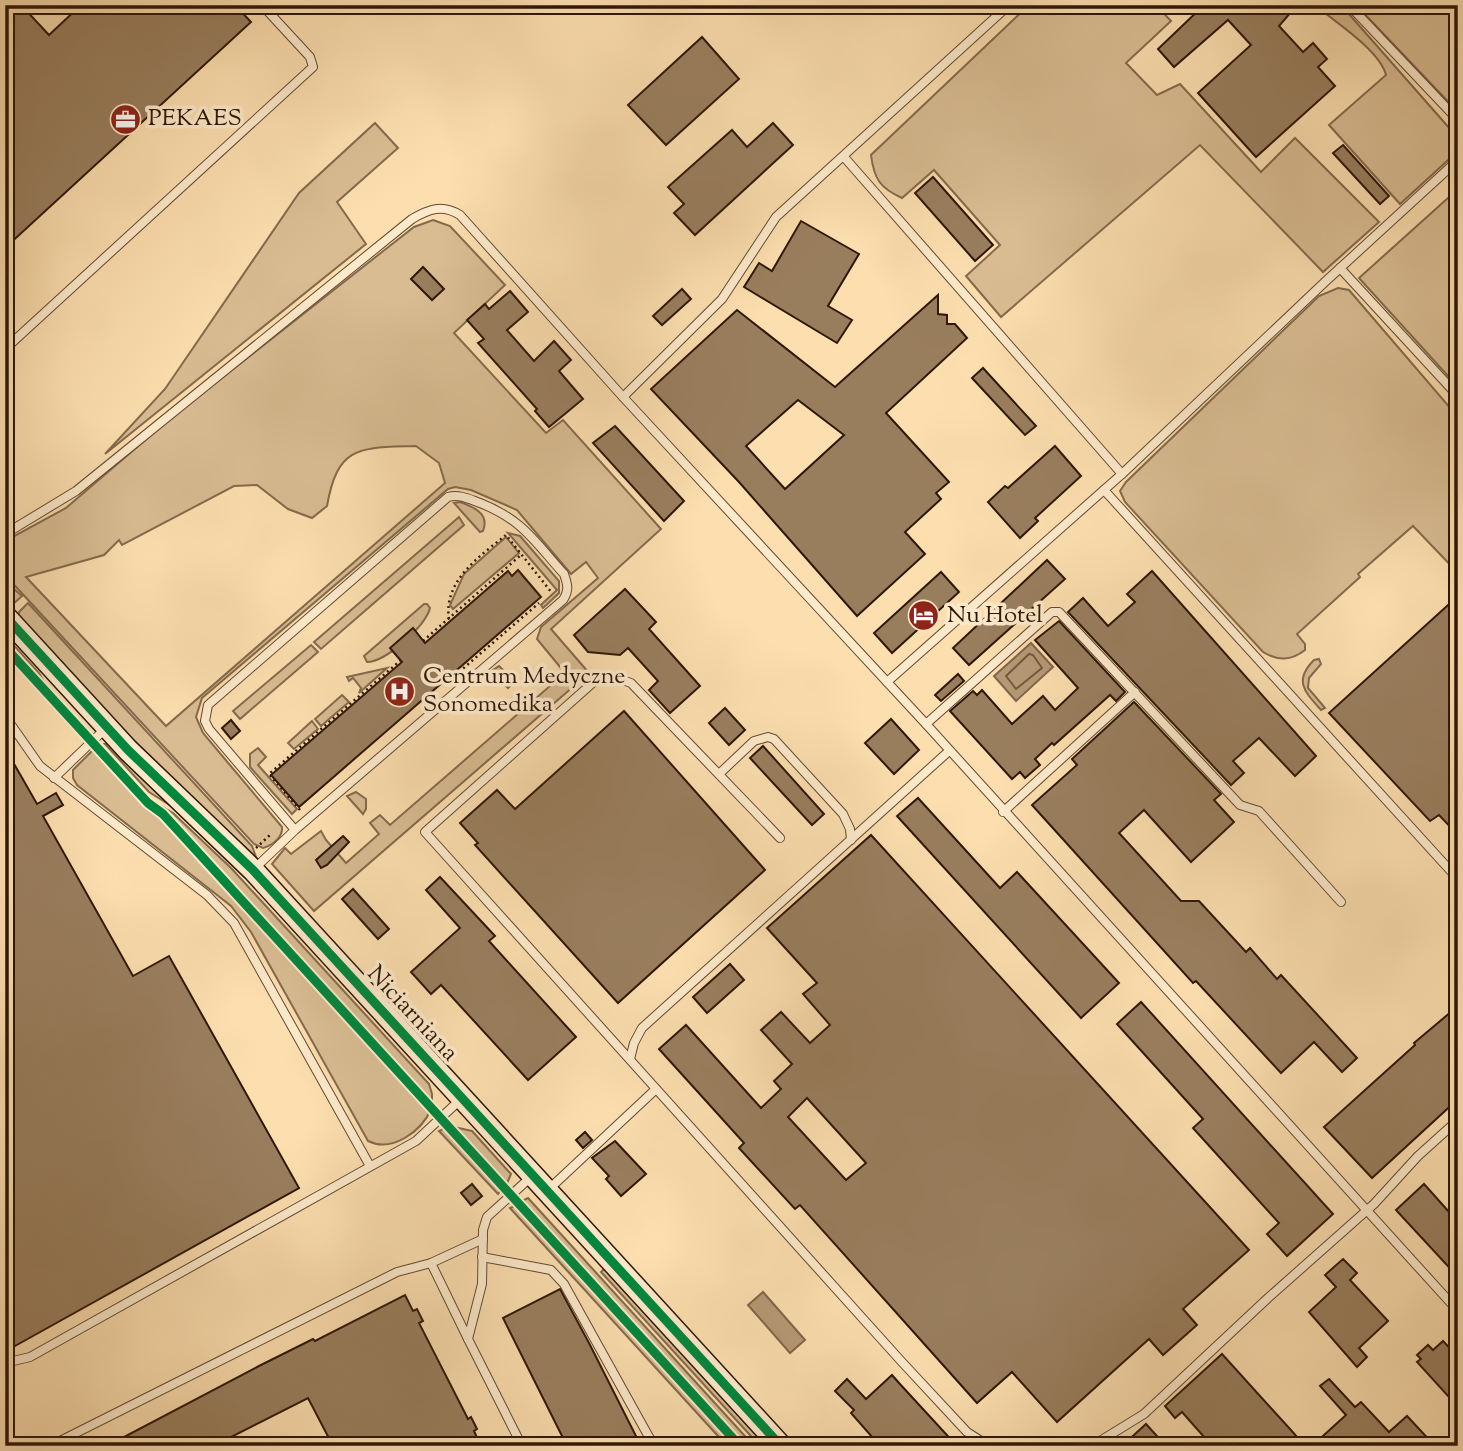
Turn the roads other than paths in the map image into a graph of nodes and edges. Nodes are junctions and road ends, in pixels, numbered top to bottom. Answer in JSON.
{"nodes":[{"id":1,"x":262,"y":5,"type":"edge"},
{"id":2,"x":1009,"y":5,"type":"edge"},
{"id":3,"x":1349,"y":5,"type":"edge"},
{"id":4,"x":1458,"y":120,"type":"edge"},
{"id":5,"x":844,"y":157,"type":"junction"},
{"id":6,"x":1458,"y":160,"type":"edge"},
{"id":7,"x":1340,"y":268,"type":"junction"},
{"id":8,"x":5,"y":349,"type":"edge"},
{"id":9,"x":1458,"y":396,"type":"edge"},
{"id":10,"x":623,"y":397,"type":"junction"},
{"id":11,"x":1122,"y":474,"type":"junction"},
{"id":12,"x":1104,"y":490,"type":"junction"},
{"id":13,"x":5,"y":534,"type":"edge"},
{"id":14,"x":5,"y":617,"type":"edge"},
{"id":15,"x":887,"y":682,"type":"junction"},
{"id":16,"x":1135,"y":692,"type":"junction"},
{"id":17,"x":5,"y":716,"type":"edge"},
{"id":18,"x":926,"y":724,"type":"junction"},
{"id":19,"x":107,"y":728,"type":"junction"},
{"id":20,"x":949,"y":751,"type":"junction"},
{"id":21,"x":719,"y":774,"type":"junction"},
{"id":22,"x":54,"y":778,"type":"junction"},
{"id":23,"x":1003,"y":812,"type":"junction"},
{"id":24,"x":295,"y":830,"type":"junction"},
{"id":25,"x":779,"y":838,"type":"dead end"},
{"id":26,"x":851,"y":840,"type":"junction"},
{"id":27,"x":253,"y":870,"type":"junction"},
{"id":28,"x":1458,"y":879,"type":"edge"},
{"id":29,"x":1341,"y":902,"type":"dead end"},
{"id":30,"x":630,"y":1059,"type":"junction"},
{"id":31,"x":656,"y":1089,"type":"junction"},
{"id":32,"x":462,"y":1098,"type":"junction"},
{"id":33,"x":1458,"y":1120,"type":"edge"},
{"id":34,"x":370,"y":1166,"type":"junction"},
{"id":35,"x":540,"y":1182,"type":"junction"},
{"id":36,"x":1367,"y":1210,"type":"junction"},
{"id":37,"x":483,"y":1239,"type":"junction"},
{"id":38,"x":482,"y":1256,"type":"junction"},
{"id":39,"x":431,"y":1263,"type":"junction"},
{"id":40,"x":1458,"y":1311,"type":"edge"},
{"id":41,"x":468,"y":1339,"type":"junction"},
{"id":42,"x":5,"y":1363,"type":"edge"},
{"id":43,"x":50,"y":1446,"type":"edge"},
{"id":44,"x":522,"y":1446,"type":"edge"},
{"id":45,"x":654,"y":1446,"type":"edge"},
{"id":46,"x":781,"y":1446,"type":"edge"},
{"id":47,"x":989,"y":1446,"type":"edge"},
{"id":48,"x":1092,"y":1446,"type":"edge"}],
"edges":[{"from":1,"to":8,"type":"lane"},
{"from":2,"to":5,"type":"lane"},
{"from":3,"to":4,"type":"lane"},
{"from":5,"to":10,"type":"lane"},
{"from":5,"to":11,"type":"lane"},
{"from":6,"to":7,"type":"lane"},
{"from":7,"to":9,"type":"lane"},
{"from":7,"to":11,"type":"lane"},
{"from":10,"to":13,"type":"lane"},
{"from":10,"to":15,"type":"lane"},
{"from":11,"to":12,"type":"lane"},
{"from":12,"to":15,"type":"lane"},
{"from":12,"to":28,"type":"lane"},
{"from":14,"to":19,"type":"street","name":"Niciarniana"},
{"from":15,"to":18,"type":"lane"},
{"from":16,"to":18,"type":"lane"},
{"from":16,"to":23,"type":"lane"},
{"from":16,"to":29,"type":"lane"},
{"from":17,"to":22,"type":"lane"},
{"from":18,"to":20,"type":"lane"},
{"from":19,"to":22,"type":"lane"},
{"from":19,"to":27,"type":"street","name":"Niciarniana"},
{"from":20,"to":23,"type":"lane"},
{"from":20,"to":26,"type":"lane"},
{"from":21,"to":25,"type":"lane"},
{"from":21,"to":26,"type":"lane"},
{"from":21,"to":30,"type":"lane"},
{"from":22,"to":34,"type":"lane"},
{"from":23,"to":36,"type":"lane"},
{"from":24,"to":24,"type":"lane"},
{"from":24,"to":27,"type":"lane"},
{"from":26,"to":30,"type":"lane"},
{"from":27,"to":32,"type":"street","name":"Niciarniana"},
{"from":30,"to":31,"type":"lane"},
{"from":31,"to":35,"type":"lane"},
{"from":31,"to":47,"type":"lane"},
{"from":32,"to":34,"type":"lane"},
{"from":32,"to":35,"type":"street","name":"Niciarniana"},
{"from":33,"to":36,"type":"lane"},
{"from":34,"to":42,"type":"lane"},
{"from":35,"to":37,"type":"lane"},
{"from":35,"to":46,"type":"street","name":"Niciarniana"},
{"from":36,"to":40,"type":"lane"},
{"from":36,"to":48,"type":"lane"},
{"from":37,"to":38,"type":"lane"},
{"from":37,"to":39,"type":"lane"},
{"from":38,"to":41,"type":"lane"},
{"from":38,"to":45,"type":"lane"},
{"from":39,"to":41,"type":"lane"},
{"from":39,"to":43,"type":"lane"},
{"from":41,"to":44,"type":"lane"}]}
